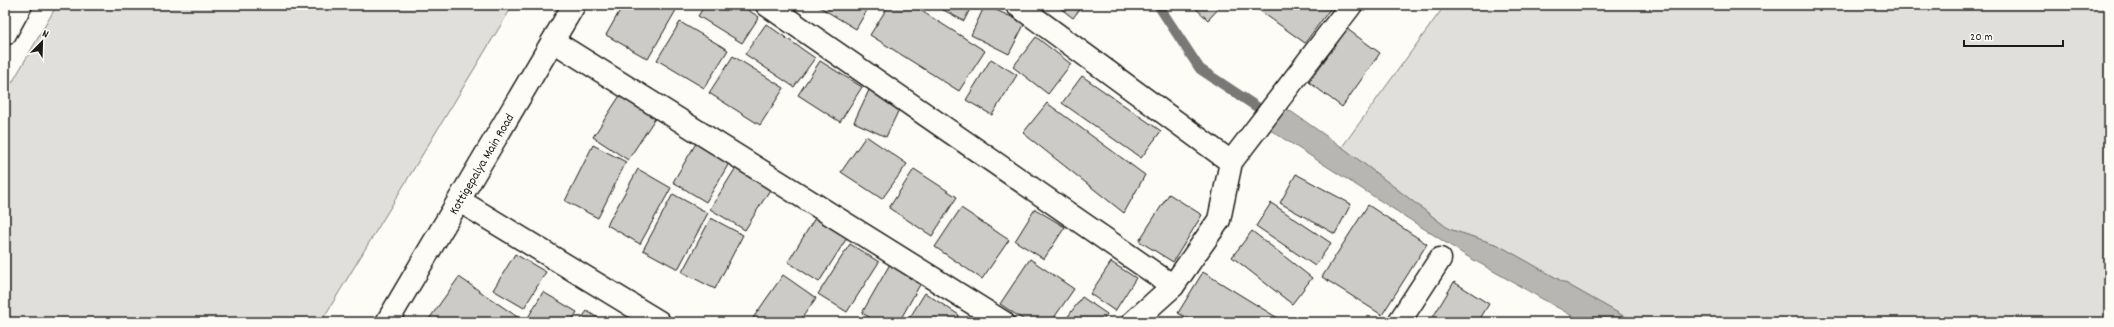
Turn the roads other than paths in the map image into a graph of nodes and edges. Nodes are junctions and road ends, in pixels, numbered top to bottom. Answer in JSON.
{"nodes":[{"id":1,"x":21,"y":5,"type":"edge"},
{"id":2,"x":574,"y":5,"type":"edge"},
{"id":3,"x":766,"y":5,"type":"edge"},
{"id":4,"x":1017,"y":5,"type":"edge"},
{"id":5,"x":1351,"y":5,"type":"edge"},
{"id":6,"x":5,"y":34,"type":"edge"},
{"id":7,"x":553,"y":41,"type":"junction"},
{"id":8,"x":1231,"y":162,"type":"junction"},
{"id":9,"x":460,"y":201,"type":"junction"},
{"id":10,"x":1440,"y":259,"type":"dead end"},
{"id":11,"x":1174,"y":286,"type":"junction"},
{"id":12,"x":388,"y":322,"type":"edge"},
{"id":13,"x":660,"y":322,"type":"edge"},
{"id":14,"x":1003,"y":322,"type":"edge"},
{"id":15,"x":1133,"y":322,"type":"edge"},
{"id":16,"x":1399,"y":322,"type":"edge"}],
"edges":[{"from":1,"to":6,"type":"street"},
{"from":2,"to":7,"type":"street","name":"Kottigepalya Main Road"},
{"from":3,"to":11,"type":"street"},
{"from":4,"to":8,"type":"street"},
{"from":5,"to":8,"type":"street"},
{"from":7,"to":9,"type":"street","name":"Kottigepalya Main Road"},
{"from":7,"to":14,"type":"street"},
{"from":8,"to":11,"type":"street"},
{"from":9,"to":12,"type":"street","name":"Kottigepalya Main Road"},
{"from":9,"to":13,"type":"street"},
{"from":10,"to":16,"type":"street"},
{"from":11,"to":15,"type":"street"}]}
